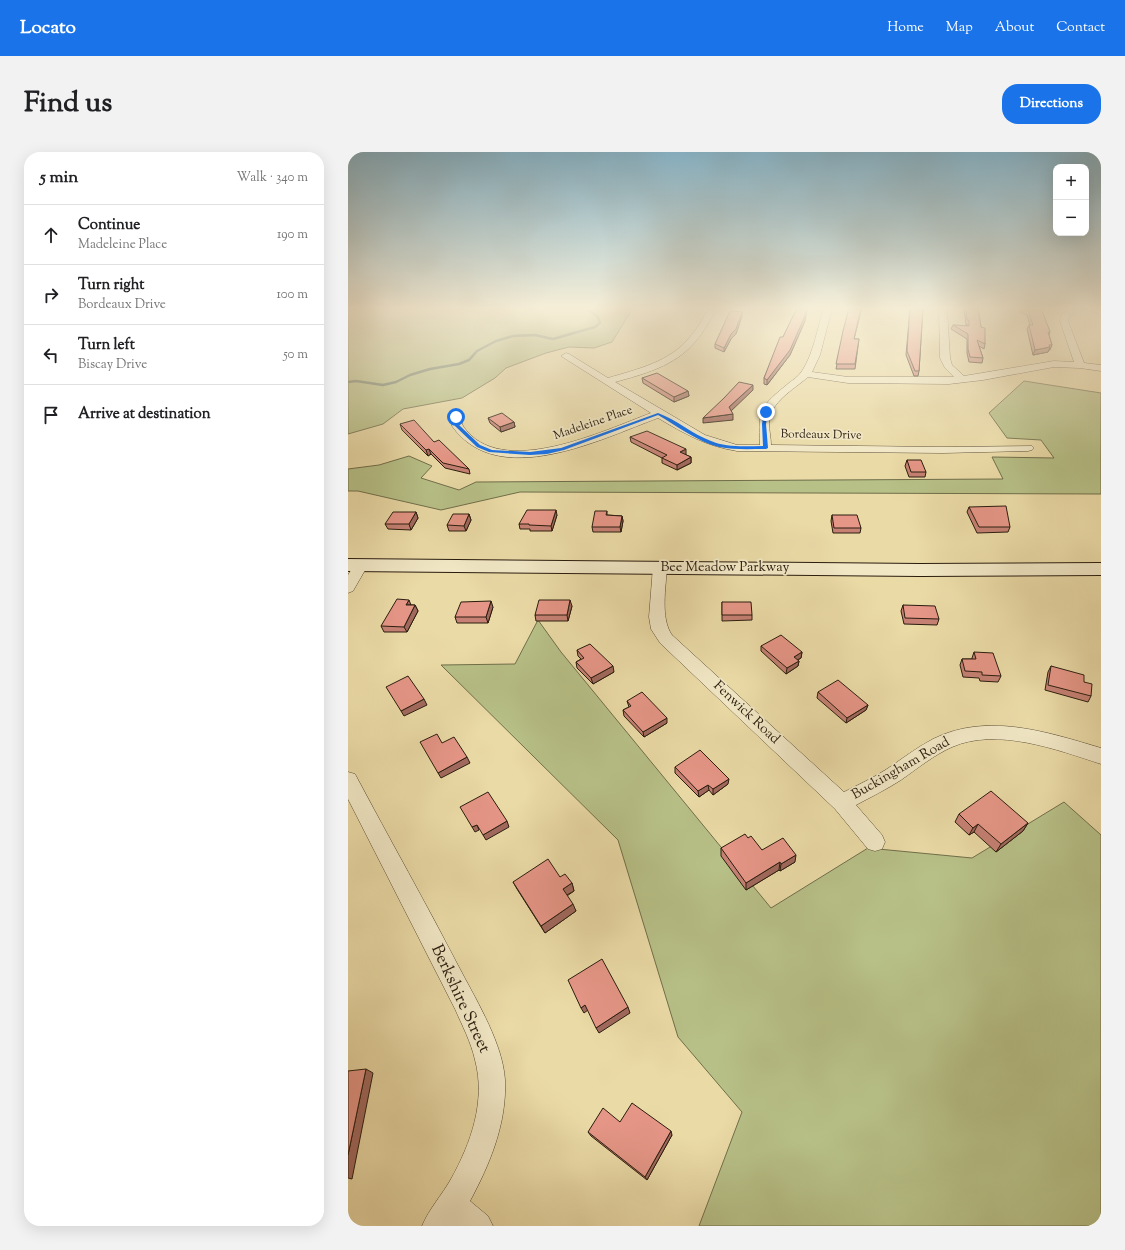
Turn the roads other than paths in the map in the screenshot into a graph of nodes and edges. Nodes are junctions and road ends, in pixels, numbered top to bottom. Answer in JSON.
{"nodes":[{"id":1,"x":569,"y":358,"type":"edge"},
{"id":2,"x":668,"y":358,"type":"edge"},
{"id":3,"x":814,"y":358,"type":"edge"},
{"id":4,"x":944,"y":358,"type":"edge"},
{"id":5,"x":1077,"y":358,"type":"edge"},
{"id":6,"x":1080,"y":365,"type":"junction"},
{"id":7,"x":1101,"y":368,"type":"edge"},
{"id":8,"x":806,"y":374,"type":"junction"},
{"id":9,"x":962,"y":380,"type":"junction"},
{"id":10,"x":607,"y":381,"type":"junction"},
{"id":11,"x":658,"y":414,"type":"junction"},
{"id":12,"x":456,"y":417,"type":"dead end"},
{"id":13,"x":766,"y":448,"type":"junction"},
{"id":14,"x":1028,"y":448,"type":"dead end"},
{"id":15,"x":355,"y":565,"type":"edge"},
{"id":16,"x":660,"y":567,"type":"junction"},
{"id":17,"x":1101,"y":569,"type":"edge"},
{"id":18,"x":348,"y":588,"type":"edge"},
{"id":19,"x":1101,"y":756,"type":"edge"},
{"id":20,"x":348,"y":780,"type":"edge"},
{"id":21,"x":842,"y":803,"type":"junction"},
{"id":22,"x":875,"y":842,"type":"dead end"},
{"id":23,"x":445,"y":1215,"type":"edge"},
{"id":24,"x":478,"y":1226,"type":"edge"}],
"edges":[{"from":1,"to":10,"type":"street","name":"Bordeaux Drive"},
{"from":2,"to":10,"type":"street"},
{"from":3,"to":8,"type":"street"},
{"from":4,"to":9,"type":"street"},
{"from":5,"to":6,"type":"street"},
{"from":6,"to":7,"type":"street"},
{"from":6,"to":9,"type":"street"},
{"from":8,"to":9,"type":"street"},
{"from":8,"to":13,"type":"street"},
{"from":10,"to":11,"type":"street","name":"Bordeaux Drive"},
{"from":11,"to":12,"type":"street","name":"Madeleine Place"},
{"from":11,"to":13,"type":"street","name":"Bordeaux Drive"},
{"from":13,"to":14,"type":"street","name":"Bordeaux Drive"},
{"from":15,"to":16,"type":"street","name":"Bee Meadow Parkway"},
{"from":15,"to":18,"type":"street"},
{"from":16,"to":17,"type":"street","name":"Bee Meadow Parkway"},
{"from":16,"to":21,"type":"street","name":"Fenwick Road"},
{"from":19,"to":21,"type":"street","name":"Buckingham Road"},
{"from":20,"to":23,"type":"street","name":"Berkshire Street"},
{"from":21,"to":22,"type":"street","name":"Fenwick Road"},
{"from":23,"to":24,"type":"street"}]}
